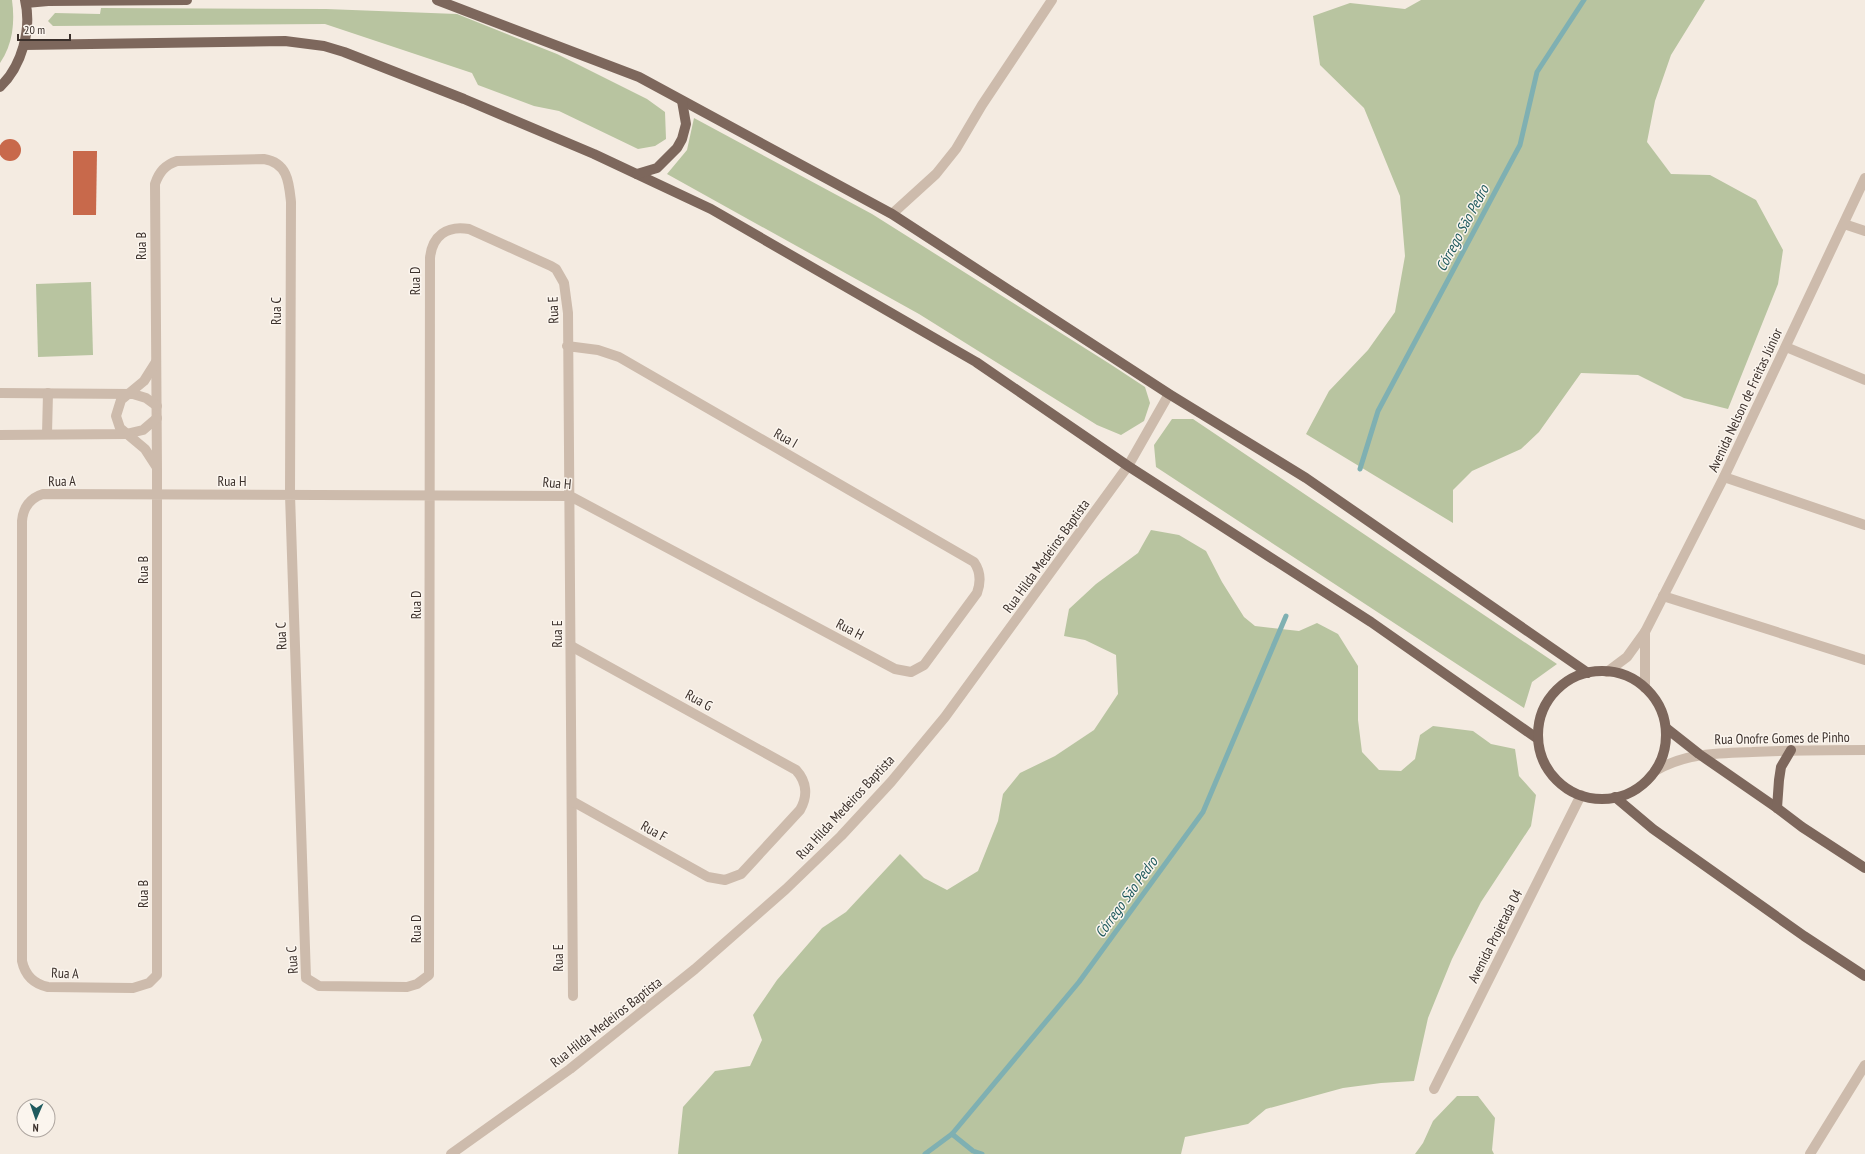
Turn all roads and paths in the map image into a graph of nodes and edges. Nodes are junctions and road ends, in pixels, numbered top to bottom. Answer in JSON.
{"nodes":[{"id":1,"x":187,"y":0,"type":"edge"},
{"id":2,"x":437,"y":0,"type":"edge"},
{"id":3,"x":1052,"y":0,"type":"edge"},
{"id":4,"x":25,"y":1,"type":"edge"},
{"id":5,"x":24,"y":46,"type":"junction"},
{"id":6,"x":0,"y":87,"type":"edge"},
{"id":7,"x":682,"y":101,"type":"junction"},
{"id":8,"x":164,"y":167,"type":"joint"},
{"id":9,"x":637,"y":174,"type":"junction"},
{"id":10,"x":1865,"y":178,"type":"edge"},
{"id":11,"x":892,"y":214,"type":"junction"},
{"id":12,"x":1844,"y":224,"type":"junction"},
{"id":13,"x":1865,"y":231,"type":"edge"},
{"id":14,"x":437,"y":237,"type":"joint"},
{"id":15,"x":567,"y":346,"type":"junction"},
{"id":16,"x":1786,"y":347,"type":"junction"},
{"id":17,"x":156,"y":362,"type":"junction"},
{"id":18,"x":1865,"y":380,"type":"edge"},
{"id":19,"x":0,"y":393,"type":"edge"},
{"id":20,"x":48,"y":393,"type":"junction"},
{"id":21,"x":127,"y":394,"type":"junction"},
{"id":22,"x":1170,"y":394,"type":"junction"},
{"id":23,"x":156,"y":406,"type":"junction"},
{"id":24,"x":157,"y":418,"type":"junction"},
{"id":25,"x":47,"y":434,"type":"junction"},
{"id":26,"x":126,"y":434,"type":"junction"},
{"id":27,"x":0,"y":435,"type":"edge"},
{"id":28,"x":1128,"y":466,"type":"junction"},
{"id":29,"x":157,"y":470,"type":"junction"},
{"id":30,"x":1724,"y":477,"type":"junction"},
{"id":31,"x":157,"y":494,"type":"junction"},
{"id":32,"x":290,"y":495,"type":"junction"},
{"id":33,"x":430,"y":495,"type":"junction"},
{"id":34,"x":570,"y":496,"type":"junction"},
{"id":35,"x":1865,"y":525,"type":"edge"},
{"id":36,"x":1663,"y":596,"type":"junction"},
{"id":37,"x":1645,"y":632,"type":"junction"},
{"id":38,"x":571,"y":646,"type":"junction"},
{"id":39,"x":1865,"y":660,"type":"edge"},
{"id":40,"x":911,"y":672,"type":"joint"},
{"id":41,"x":1606,"y":672,"type":"junction"},
{"id":42,"x":1588,"y":673,"type":"junction"},
{"id":43,"x":1645,"y":688,"type":"junction"},
{"id":44,"x":1666,"y":728,"type":"junction"},
{"id":45,"x":1538,"y":739,"type":"junction"},
{"id":46,"x":1791,"y":750,"type":"junction"},
{"id":47,"x":1865,"y":750,"type":"edge"},
{"id":48,"x":1699,"y":754,"type":"junction"},
{"id":49,"x":1655,"y":771,"type":"junction"},
{"id":50,"x":1581,"y":795,"type":"junction"},
{"id":51,"x":1615,"y":797,"type":"junction"},
{"id":52,"x":572,"y":801,"type":"junction"},
{"id":53,"x":1777,"y":808,"type":"junction"},
{"id":54,"x":1865,"y":868,"type":"edge"},
{"id":55,"x":724,"y":880,"type":"joint"},
{"id":56,"x":156,"y":975,"type":"joint"},
{"id":57,"x":429,"y":975,"type":"joint"},
{"id":58,"x":1865,"y":976,"type":"edge"},
{"id":59,"x":573,"y":996,"type":"dead end"},
{"id":60,"x":1865,"y":1065,"type":"edge"},
{"id":61,"x":1434,"y":1089,"type":"dead end"},
{"id":62,"x":451,"y":1154,"type":"edge"},
{"id":63,"x":1810,"y":1154,"type":"edge"}],
"edges":[{"from":1,"to":4,"type":"main road"},
{"from":2,"to":7,"type":"main road"},
{"from":3,"to":11,"type":"street"},
{"from":4,"to":5,"type":"main road"},
{"from":5,"to":6,"type":"main road"},
{"from":5,"to":9,"type":"main road"},
{"from":7,"to":9,"type":"main road"},
{"from":7,"to":11,"type":"main road"},
{"from":8,"to":17,"type":"street","name":"Rua B"},
{"from":8,"to":32,"type":"street","name":"Rua C"},
{"from":9,"to":28,"type":"main road"},
{"from":10,"to":12,"type":"street","name":"Avenida Nelson de Freitas Júnior"},
{"from":11,"to":22,"type":"main road"},
{"from":12,"to":13,"type":"street"},
{"from":12,"to":16,"type":"street","name":"Avenida Nelson de Freitas Júnior"},
{"from":14,"to":15,"type":"street","name":"Rua E"},
{"from":14,"to":33,"type":"street","name":"Rua D"},
{"from":15,"to":34,"type":"street","name":"Rua E"},
{"from":15,"to":40,"type":"street","name":"Rua I"},
{"from":16,"to":18,"type":"street"},
{"from":16,"to":30,"type":"street","name":"Avenida Nelson de Freitas Júnior"},
{"from":17,"to":21,"type":"street"},
{"from":17,"to":23,"type":"street","name":"Rua B"},
{"from":19,"to":20,"type":"street"},
{"from":20,"to":21,"type":"street"},
{"from":20,"to":25,"type":"street"},
{"from":21,"to":23,"type":"street"},
{"from":21,"to":26,"type":"street"},
{"from":22,"to":28,"type":"street","name":"Rua Hilda Medeiros Baptista"},
{"from":22,"to":42,"type":"main road"},
{"from":23,"to":24,"type":"street","name":"Rua B"},
{"from":24,"to":26,"type":"street"},
{"from":24,"to":29,"type":"street","name":"Rua B"},
{"from":25,"to":26,"type":"street"},
{"from":25,"to":27,"type":"street"},
{"from":26,"to":29,"type":"street"},
{"from":28,"to":45,"type":"main road"},
{"from":28,"to":62,"type":"street","name":"Rua Hilda Medeiros Baptista"},
{"from":29,"to":31,"type":"street","name":"Rua B"},
{"from":30,"to":35,"type":"street"},
{"from":30,"to":36,"type":"street","name":"Avenida Nelson de Freitas Júnior"},
{"from":31,"to":32,"type":"street","name":"Rua H"},
{"from":31,"to":56,"type":"street","name":"Rua B"},
{"from":31,"to":56,"type":"street","name":"Rua A"},
{"from":32,"to":33,"type":"street","name":"Rua H"},
{"from":32,"to":57,"type":"street","name":"Rua C"},
{"from":33,"to":34,"type":"street","name":"Rua H"},
{"from":33,"to":57,"type":"street","name":"Rua D"},
{"from":34,"to":38,"type":"street","name":"Rua E"},
{"from":34,"to":40,"type":"street","name":"Rua H"},
{"from":36,"to":37,"type":"street","name":"Avenida Nelson de Freitas Júnior"},
{"from":36,"to":39,"type":"street"},
{"from":37,"to":41,"type":"street","name":"Avenida Nelson de Freitas Júnior"},
{"from":37,"to":43,"type":"street","name":"Avenida Nelson de Freitas Júnior"},
{"from":38,"to":52,"type":"street","name":"Rua E"},
{"from":38,"to":55,"type":"street","name":"Rua G"},
{"from":41,"to":42,"type":"main road"},
{"from":41,"to":43,"type":"main road"},
{"from":42,"to":45,"type":"main road"},
{"from":43,"to":44,"type":"main road"},
{"from":44,"to":48,"type":"main road"},
{"from":44,"to":49,"type":"main road"},
{"from":45,"to":50,"type":"main road"},
{"from":46,"to":47,"type":"street","name":"Rua Onofre Gomes de Pinho"},
{"from":46,"to":48,"type":"street","name":"Rua Onofre Gomes de Pinho"},
{"from":46,"to":53,"type":"main road"},
{"from":48,"to":49,"type":"street","name":"Rua Onofre Gomes de Pinho"},
{"from":48,"to":53,"type":"main road"},
{"from":49,"to":51,"type":"main road"},
{"from":50,"to":51,"type":"main road"},
{"from":50,"to":61,"type":"street","name":"Avenida Projetada 04"},
{"from":51,"to":58,"type":"main road"},
{"from":52,"to":55,"type":"street","name":"Rua F"},
{"from":52,"to":59,"type":"street","name":"Rua E"},
{"from":53,"to":54,"type":"main road"},
{"from":60,"to":63,"type":"street"}]}
